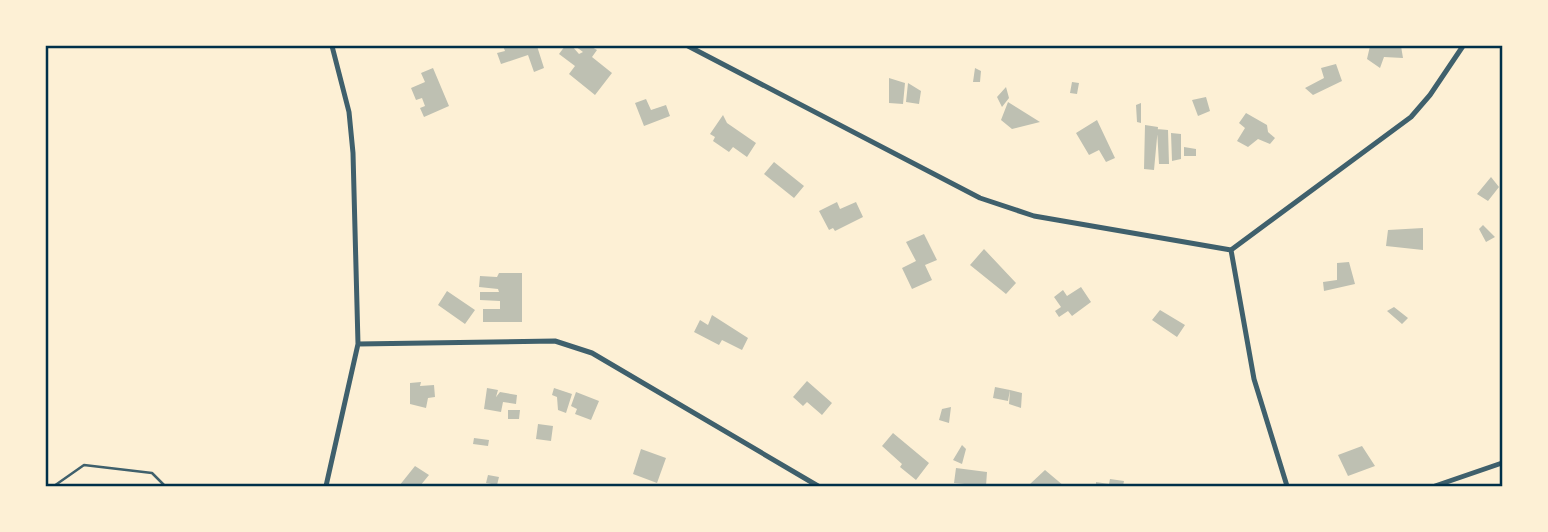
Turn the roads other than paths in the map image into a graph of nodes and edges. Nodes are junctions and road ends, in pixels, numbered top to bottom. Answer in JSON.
{"nodes":[{"id":1,"x":332,"y":46,"type":"edge"},
{"id":2,"x":688,"y":46,"type":"edge"},
{"id":3,"x":1463,"y":46,"type":"edge"},
{"id":4,"x":1231,"y":250,"type":"junction"},
{"id":5,"x":358,"y":344,"type":"junction"},
{"id":6,"x":1503,"y":463,"type":"edge"},
{"id":7,"x":54,"y":486,"type":"edge"},
{"id":8,"x":165,"y":486,"type":"edge"},
{"id":9,"x":326,"y":486,"type":"edge"},
{"id":10,"x":818,"y":486,"type":"edge"},
{"id":11,"x":1287,"y":486,"type":"edge"},
{"id":12,"x":1435,"y":486,"type":"edge"}],
"edges":[{"from":1,"to":5,"type":"street"},
{"from":2,"to":4,"type":"street"},
{"from":3,"to":4,"type":"street"},
{"from":4,"to":11,"type":"street"},
{"from":5,"to":9,"type":"street"},
{"from":5,"to":10,"type":"street"},
{"from":6,"to":12,"type":"street"},
{"from":7,"to":8,"type":"lane"}]}
